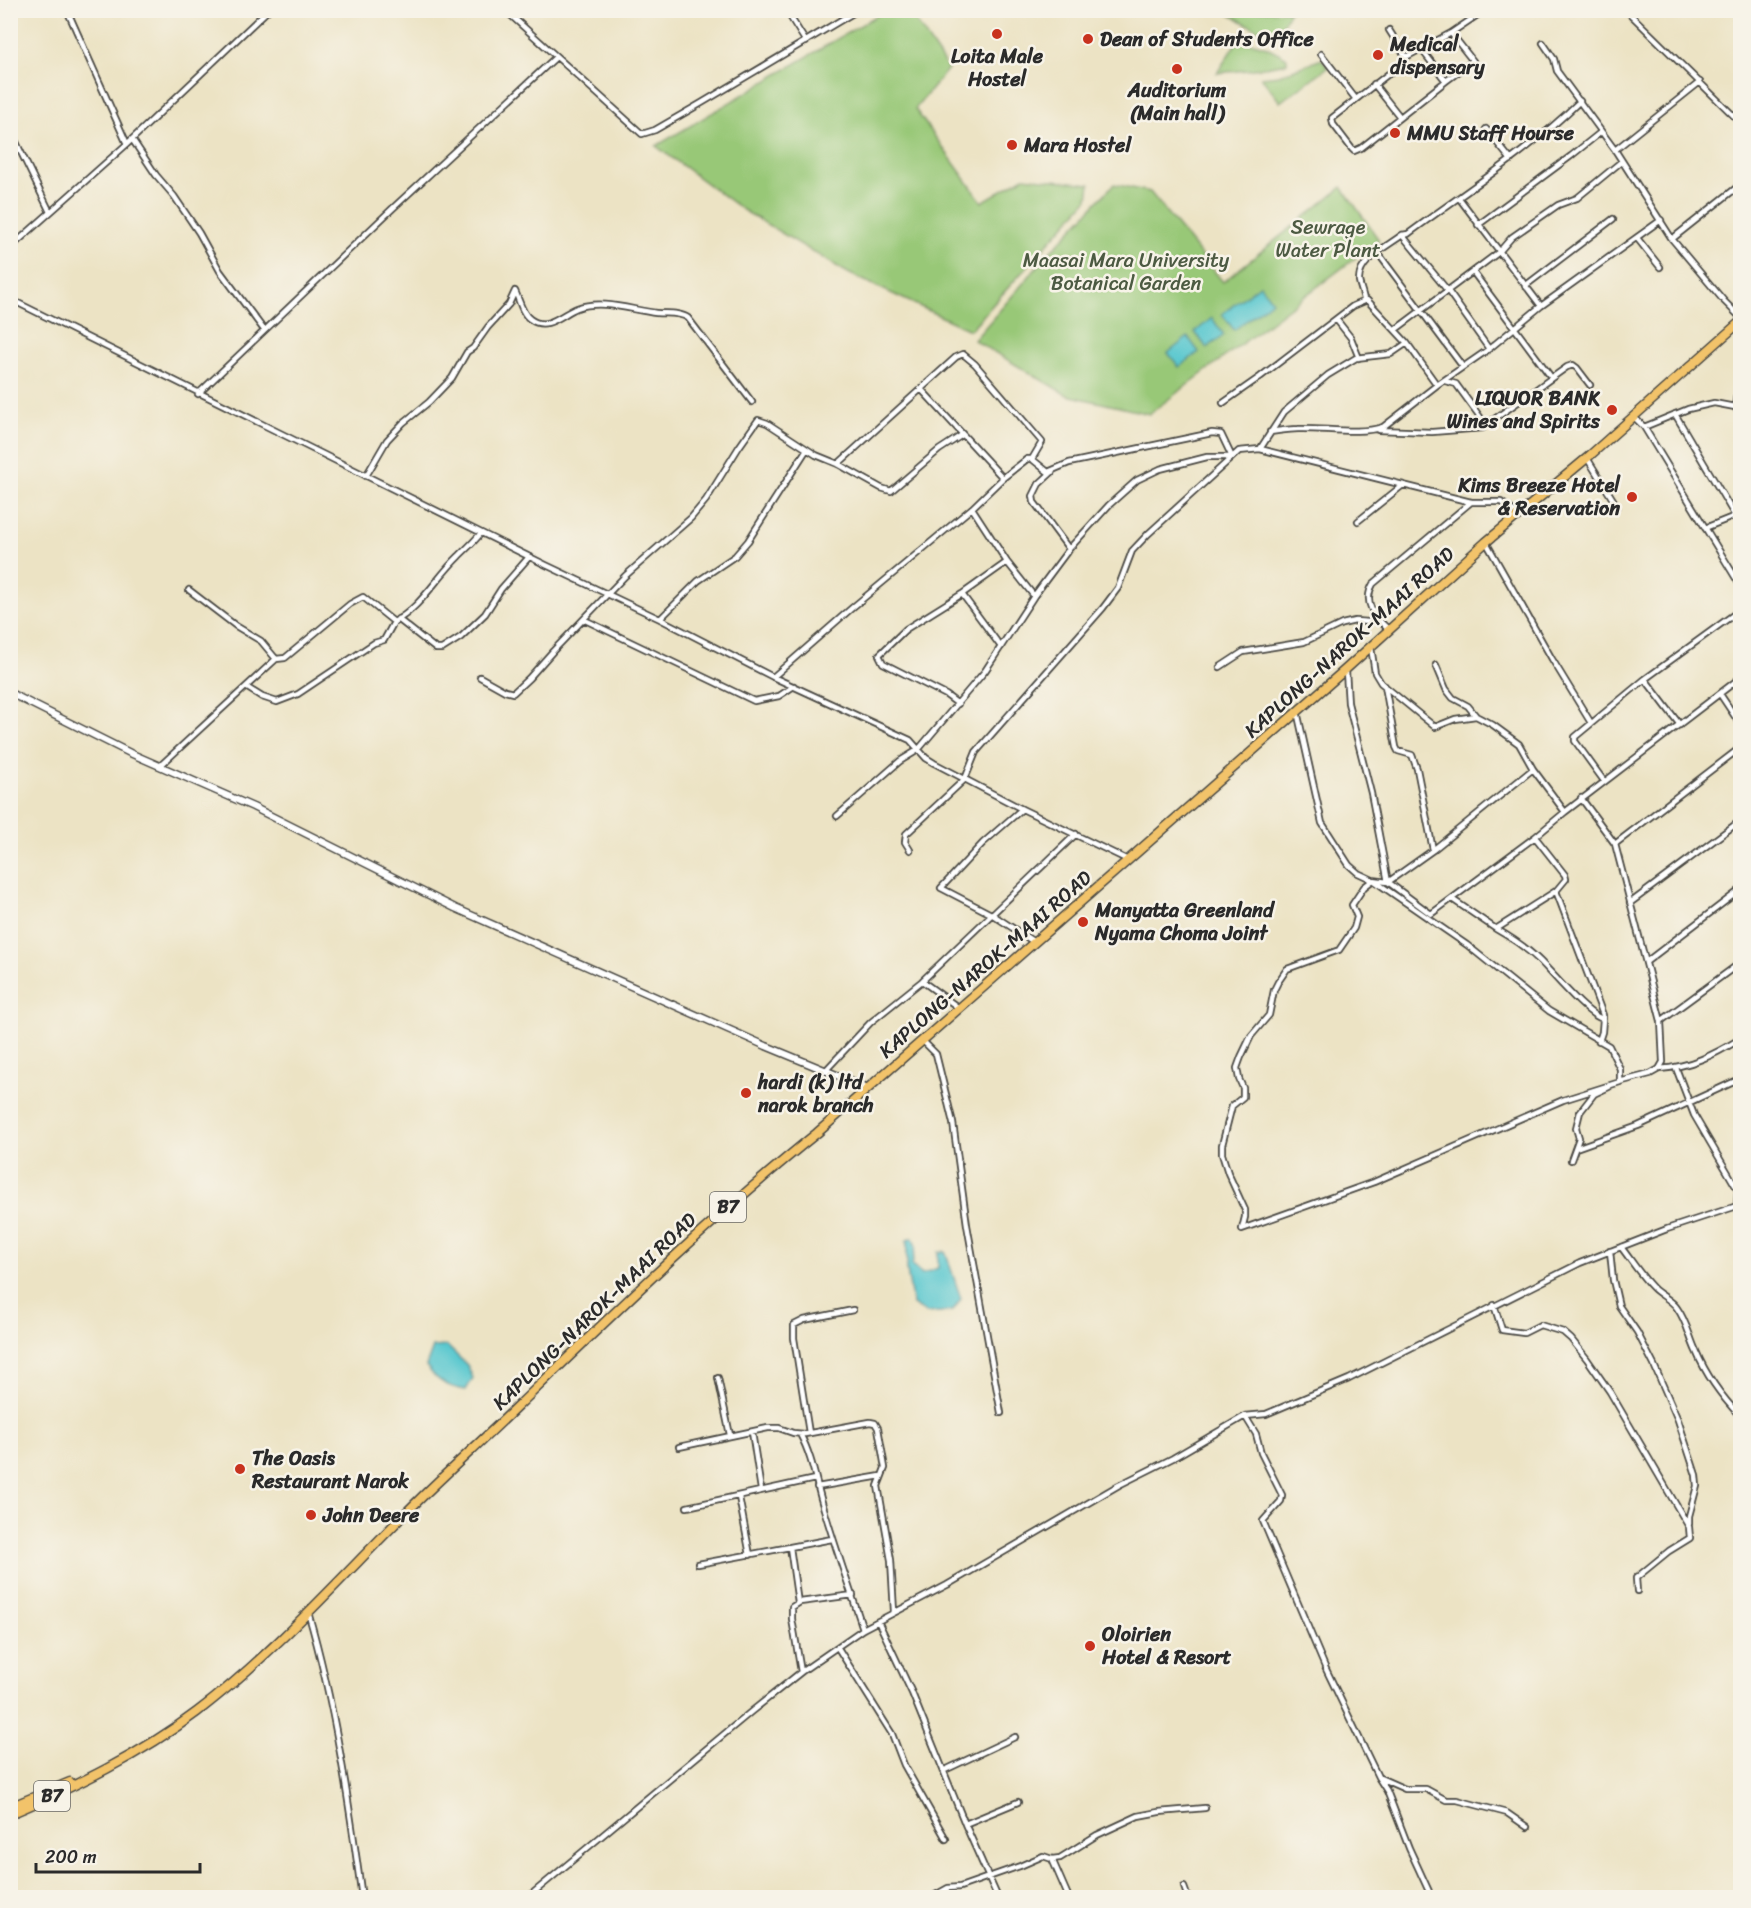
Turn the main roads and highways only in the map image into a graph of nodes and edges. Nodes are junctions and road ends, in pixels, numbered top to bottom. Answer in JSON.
{"nodes":[{"id":1,"x":1740,"y":319,"type":"edge"},
{"id":2,"x":94,"y":1776,"type":"junction"},
{"id":3,"x":10,"y":1807,"type":"edge"},
{"id":4,"x":10,"y":1814,"type":"edge"}],
"edges":[{"from":1,"to":2,"type":"highway","name":"KAPLONG-NAROK-MAAI ROAD","number":"B7"},
{"from":2,"to":3,"type":"highway","name":"KAPLONG-NAROK-MAAI ROAD","number":"B7"},
{"from":2,"to":4,"type":"highway","name":"KAPLONG-NAROK-MAAI ROAD","number":"B7"}]}
